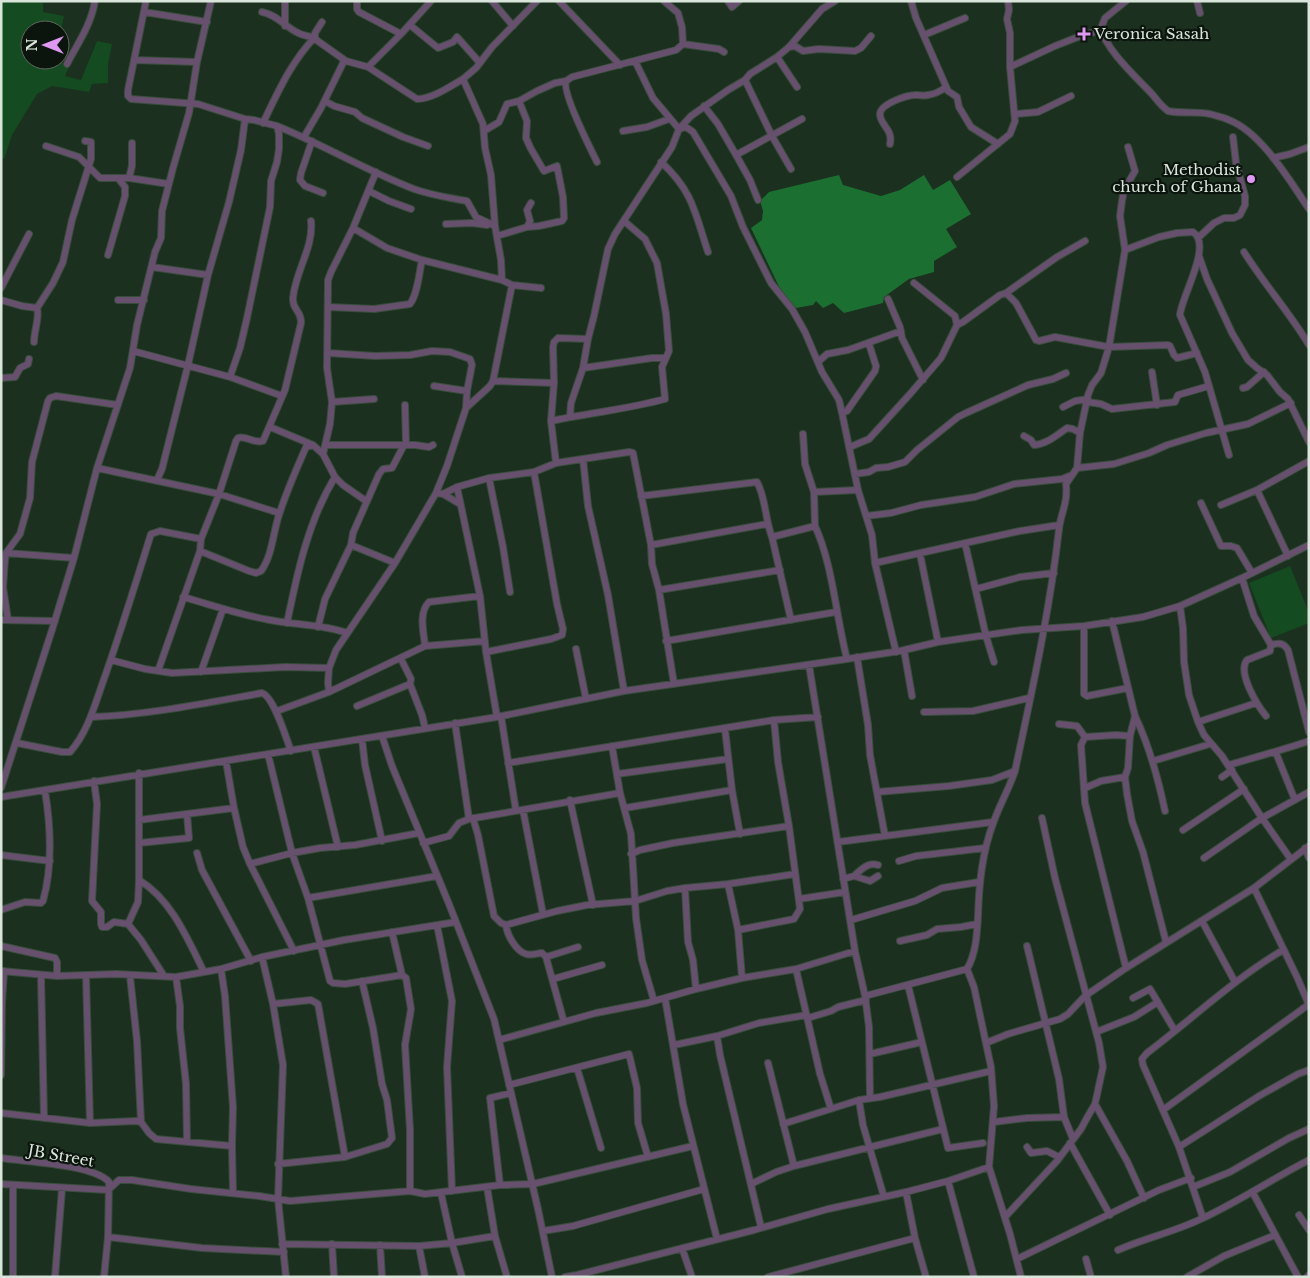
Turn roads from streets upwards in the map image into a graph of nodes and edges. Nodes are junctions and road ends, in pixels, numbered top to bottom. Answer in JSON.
{"nodes":[{"id":1,"x":95,"y":1,"type":"edge"},
{"id":2,"x":146,"y":1,"type":"edge"},
{"id":3,"x":211,"y":1,"type":"edge"},
{"id":4,"x":285,"y":1,"type":"edge"},
{"id":5,"x":357,"y":1,"type":"edge"},
{"id":6,"x":431,"y":1,"type":"edge"},
{"id":7,"x":492,"y":1,"type":"edge"},
{"id":8,"x":537,"y":1,"type":"edge"},
{"id":9,"x":559,"y":1,"type":"edge"},
{"id":10,"x":664,"y":1,"type":"edge"},
{"id":11,"x":728,"y":1,"type":"edge"},
{"id":12,"x":739,"y":1,"type":"edge"},
{"id":13,"x":835,"y":1,"type":"edge"},
{"id":14,"x":911,"y":1,"type":"edge"},
{"id":15,"x":1008,"y":1,"type":"edge"},
{"id":16,"x":1126,"y":1,"type":"edge"},
{"id":17,"x":1198,"y":1,"type":"edge"},
{"id":18,"x":144,"y":12,"type":"junction"},
{"id":19,"x":262,"y":12,"type":"dead end"},
{"id":20,"x":1200,"y":13,"type":"dead end"},
{"id":21,"x":965,"y":18,"type":"dead end"},
{"id":22,"x":207,"y":22,"type":"junction"},
{"id":23,"x":322,"y":22,"type":"dead end"},
{"id":24,"x":410,"y":25,"type":"junction"},
{"id":25,"x":285,"y":26,"type":"junction"},
{"id":26,"x":513,"y":26,"type":"junction"},
{"id":27,"x":1100,"y":28,"type":"junction"},
{"id":28,"x":402,"y":34,"type":"junction"},
{"id":29,"x":871,"y":36,"type":"dead end"},
{"id":30,"x":924,"y":36,"type":"junction"},
{"id":31,"x":315,"y":37,"type":"junction"},
{"id":32,"x":683,"y":44,"type":"junction"},
{"id":33,"x":789,"y":47,"type":"junction"},
{"id":34,"x":724,"y":52,"type":"dead end"},
{"id":35,"x":777,"y":57,"type":"junction"},
{"id":36,"x":70,"y":59,"type":"edge"},
{"id":37,"x":134,"y":60,"type":"junction"},
{"id":38,"x":346,"y":61,"type":"junction"},
{"id":39,"x":635,"y":61,"type":"junction"},
{"id":40,"x":197,"y":62,"type":"junction"},
{"id":41,"x":480,"y":63,"type":"junction"},
{"id":42,"x":620,"y":65,"type":"junction"},
{"id":43,"x":368,"y":66,"type":"junction"},
{"id":44,"x":1010,"y":67,"type":"junction"},
{"id":45,"x":463,"y":79,"type":"junction"},
{"id":46,"x":745,"y":80,"type":"junction"},
{"id":47,"x":566,"y":81,"type":"junction"},
{"id":48,"x":797,"y":87,"type":"dead end"},
{"id":49,"x":946,"y":87,"type":"junction"},
{"id":50,"x":191,"y":90,"type":"junction"},
{"id":51,"x":1071,"y":96,"type":"dead end"},
{"id":52,"x":325,"y":101,"type":"junction"},
{"id":53,"x":519,"y":101,"type":"junction"},
{"id":54,"x":190,"y":104,"type":"junction"},
{"id":55,"x":198,"y":104,"type":"junction"},
{"id":56,"x":704,"y":106,"type":"junction"},
{"id":57,"x":1015,"y":114,"type":"junction"},
{"id":58,"x":245,"y":119,"type":"junction"},
{"id":59,"x":669,"y":119,"type":"junction"},
{"id":60,"x":802,"y":119,"type":"dead end"},
{"id":61,"x":263,"y":123,"type":"junction"},
{"id":62,"x":277,"y":126,"type":"junction"},
{"id":63,"x":679,"y":129,"type":"junction"},
{"id":64,"x":484,"y":131,"type":"junction"},
{"id":65,"x":623,"y":131,"type":"dead end"},
{"id":66,"x":772,"y":136,"type":"junction"},
{"id":67,"x":304,"y":137,"type":"junction"},
{"id":68,"x":1233,"y":137,"type":"dead end"},
{"id":69,"x":85,"y":141,"type":"dead end"},
{"id":70,"x":312,"y":141,"type":"junction"},
{"id":71,"x":132,"y":143,"type":"dead end"},
{"id":72,"x":890,"y":144,"type":"dead end"},
{"id":73,"x":998,"y":144,"type":"junction"},
{"id":74,"x":46,"y":146,"type":"dead end"},
{"id":75,"x":428,"y":146,"type":"dead end"},
{"id":76,"x":1128,"y":147,"type":"dead end"},
{"id":77,"x":1309,"y":147,"type":"edge"},
{"id":78,"x":736,"y":155,"type":"junction"},
{"id":79,"x":1273,"y":158,"type":"junction"},
{"id":80,"x":597,"y":162,"type":"dead end"},
{"id":81,"x":661,"y":162,"type":"junction"},
{"id":82,"x":88,"y":166,"type":"junction"},
{"id":83,"x":791,"y":169,"type":"dead end"},
{"id":84,"x":376,"y":172,"type":"junction"},
{"id":85,"x":957,"y":177,"type":"dead end"},
{"id":86,"x":118,"y":178,"type":"junction"},
{"id":87,"x":129,"y":178,"type":"junction"},
{"id":88,"x":169,"y":184,"type":"junction"},
{"id":89,"x":369,"y":191,"type":"junction"},
{"id":90,"x":323,"y":193,"type":"dead end"},
{"id":91,"x":758,"y":200,"type":"dead end"},
{"id":92,"x":531,"y":203,"type":"dead end"},
{"id":93,"x":411,"y":208,"type":"dead end"},
{"id":94,"x":1309,"y":209,"type":"edge"},
{"id":95,"x":311,"y":221,"type":"dead end"},
{"id":96,"x":624,"y":221,"type":"junction"},
{"id":97,"x":446,"y":224,"type":"dead end"},
{"id":98,"x":495,"y":226,"type":"junction"},
{"id":99,"x":527,"y":227,"type":"junction"},
{"id":100,"x":353,"y":228,"type":"junction"},
{"id":101,"x":29,"y":234,"type":"dead end"},
{"id":102,"x":497,"y":236,"type":"junction"},
{"id":103,"x":1199,"y":237,"type":"junction"},
{"id":104,"x":1085,"y":241,"type":"dead end"},
{"id":105,"x":1125,"y":250,"type":"junction"},
{"id":106,"x":708,"y":252,"type":"dead end"},
{"id":107,"x":1244,"y":252,"type":"dead end"},
{"id":108,"x":108,"y":255,"type":"dead end"},
{"id":109,"x":1199,"y":255,"type":"junction"},
{"id":110,"x":422,"y":260,"type":"junction"},
{"id":111,"x":152,"y":267,"type":"junction"},
{"id":112,"x":208,"y":275,"type":"junction"},
{"id":113,"x":502,"y":280,"type":"junction"},
{"id":114,"x":914,"y":283,"type":"dead end"},
{"id":115,"x":512,"y":285,"type":"junction"},
{"id":116,"x":1,"y":288,"type":"edge"},
{"id":117,"x":541,"y":288,"type":"dead end"},
{"id":118,"x":1006,"y":293,"type":"junction"},
{"id":119,"x":888,"y":299,"type":"dead end"},
{"id":120,"x":1,"y":300,"type":"edge"},
{"id":121,"x":118,"y":300,"type":"dead end"},
{"id":122,"x":144,"y":300,"type":"junction"},
{"id":123,"x":328,"y":307,"type":"junction"},
{"id":124,"x":37,"y":308,"type":"junction"},
{"id":125,"x":957,"y":325,"type":"junction"},
{"id":126,"x":1309,"y":328,"type":"edge"},
{"id":127,"x":901,"y":331,"type":"junction"},
{"id":128,"x":1301,"y":332,"type":"junction"},
{"id":129,"x":588,"y":339,"type":"junction"},
{"id":130,"x":34,"y":342,"type":"dead end"},
{"id":131,"x":869,"y":344,"type":"junction"},
{"id":132,"x":1309,"y":345,"type":"edge"},
{"id":133,"x":1109,"y":346,"type":"junction"},
{"id":134,"x":133,"y":351,"type":"junction"},
{"id":135,"x":328,"y":353,"type":"junction"},
{"id":136,"x":1197,"y":353,"type":"junction"},
{"id":137,"x":29,"y":358,"type":"dead end"},
{"id":138,"x":666,"y":358,"type":"junction"},
{"id":139,"x":818,"y":362,"type":"junction"},
{"id":140,"x":188,"y":365,"type":"junction"},
{"id":141,"x":583,"y":368,"type":"junction"},
{"id":142,"x":1152,"y":372,"type":"dead end"},
{"id":143,"x":1264,"y":372,"type":"junction"},
{"id":144,"x":1066,"y":373,"type":"dead end"},
{"id":145,"x":230,"y":377,"type":"junction"},
{"id":146,"x":1,"y":378,"type":"edge"},
{"id":147,"x":923,"y":380,"type":"junction"},
{"id":148,"x":493,"y":381,"type":"junction"},
{"id":149,"x":554,"y":384,"type":"junction"},
{"id":150,"x":434,"y":386,"type":"dead end"},
{"id":151,"x":1209,"y":386,"type":"junction"},
{"id":152,"x":1243,"y":388,"type":"dead end"},
{"id":153,"x":467,"y":391,"type":"junction"},
{"id":154,"x":282,"y":396,"type":"junction"},
{"id":155,"x":374,"y":399,"type":"dead end"},
{"id":156,"x":1088,"y":400,"type":"junction"},
{"id":157,"x":332,"y":402,"type":"junction"},
{"id":158,"x":1291,"y":403,"type":"junction"},
{"id":159,"x":1157,"y":404,"type":"junction"},
{"id":160,"x":118,"y":405,"type":"junction"},
{"id":161,"x":405,"y":405,"type":"dead end"},
{"id":162,"x":1063,"y":407,"type":"dead end"},
{"id":163,"x":466,"y":408,"type":"junction"},
{"id":164,"x":842,"y":412,"type":"junction"},
{"id":165,"x":570,"y":416,"type":"junction"},
{"id":166,"x":551,"y":421,"type":"junction"},
{"id":167,"x":270,"y":427,"type":"junction"},
{"id":168,"x":1222,"y":428,"type":"junction"},
{"id":169,"x":1080,"y":433,"type":"junction"},
{"id":170,"x":803,"y":434,"type":"dead end"},
{"id":171,"x":1024,"y":436,"type":"dead end"},
{"id":172,"x":1309,"y":442,"type":"edge"},
{"id":173,"x":325,"y":444,"type":"junction"},
{"id":174,"x":433,"y":444,"type":"dead end"},
{"id":175,"x":313,"y":445,"type":"junction"},
{"id":176,"x":405,"y":445,"type":"junction"},
{"id":177,"x":850,"y":447,"type":"junction"},
{"id":178,"x":323,"y":454,"type":"junction"},
{"id":179,"x":1229,"y":455,"type":"dead end"},
{"id":180,"x":583,"y":459,"type":"junction"},
{"id":181,"x":1309,"y":461,"type":"edge"},
{"id":182,"x":556,"y":464,"type":"junction"},
{"id":183,"x":97,"y":468,"type":"junction"},
{"id":184,"x":1077,"y":468,"type":"junction"},
{"id":185,"x":534,"y":472,"type":"junction"},
{"id":186,"x":855,"y":474,"type":"junction"},
{"id":187,"x":1073,"y":475,"type":"junction"},
{"id":188,"x":335,"y":477,"type":"junction"},
{"id":189,"x":489,"y":478,"type":"junction"},
{"id":190,"x":157,"y":480,"type":"junction"},
{"id":191,"x":457,"y":488,"type":"junction"},
{"id":192,"x":858,"y":490,"type":"junction"},
{"id":193,"x":1257,"y":490,"type":"junction"},
{"id":194,"x":814,"y":492,"type":"junction"},
{"id":195,"x":219,"y":494,"type":"junction"},
{"id":196,"x":436,"y":494,"type":"junction"},
{"id":197,"x":443,"y":494,"type":"junction"},
{"id":198,"x":641,"y":496,"type":"junction"},
{"id":199,"x":366,"y":501,"type":"junction"},
{"id":200,"x":1201,"y":503,"type":"dead end"},
{"id":201,"x":460,"y":504,"type":"junction"},
{"id":202,"x":1221,"y":505,"type":"dead end"},
{"id":203,"x":279,"y":513,"type":"junction"},
{"id":204,"x":866,"y":516,"type":"junction"},
{"id":205,"x":767,"y":524,"type":"junction"},
{"id":206,"x":1060,"y":525,"type":"junction"},
{"id":207,"x":814,"y":526,"type":"junction"},
{"id":208,"x":772,"y":537,"type":"junction"},
{"id":209,"x":201,"y":539,"type":"junction"},
{"id":210,"x":965,"y":543,"type":"junction"},
{"id":211,"x":651,"y":544,"type":"junction"},
{"id":212,"x":350,"y":545,"type":"junction"},
{"id":213,"x":1309,"y":546,"type":"edge"},
{"id":214,"x":200,"y":551,"type":"junction"},
{"id":215,"x":6,"y":553,"type":"junction"},
{"id":216,"x":920,"y":554,"type":"junction"},
{"id":217,"x":1288,"y":556,"type":"junction"},
{"id":218,"x":74,"y":558,"type":"junction"},
{"id":219,"x":396,"y":563,"type":"junction"},
{"id":220,"x":875,"y":563,"type":"junction"},
{"id":221,"x":780,"y":570,"type":"junction"},
{"id":222,"x":1054,"y":573,"type":"junction"},
{"id":223,"x":1252,"y":573,"type":"junction"},
{"id":224,"x":1242,"y":578,"type":"junction"},
{"id":225,"x":976,"y":589,"type":"junction"},
{"id":226,"x":659,"y":590,"type":"junction"},
{"id":227,"x":510,"y":592,"type":"dead end"},
{"id":228,"x":480,"y":596,"type":"junction"},
{"id":229,"x":183,"y":597,"type":"junction"},
{"id":230,"x":1180,"y":606,"type":"junction"},
{"id":231,"x":224,"y":609,"type":"junction"},
{"id":232,"x":836,"y":612,"type":"junction"},
{"id":233,"x":4,"y":620,"type":"edge"},
{"id":234,"x":790,"y":620,"type":"junction"},
{"id":235,"x":55,"y":621,"type":"junction"},
{"id":236,"x":1112,"y":621,"type":"junction"},
{"id":237,"x":287,"y":623,"type":"junction"},
{"id":238,"x":318,"y":626,"type":"junction"},
{"id":239,"x":1084,"y":626,"type":"junction"},
{"id":240,"x":1044,"y":628,"type":"junction"},
{"id":241,"x":347,"y":634,"type":"junction"},
{"id":242,"x":986,"y":636,"type":"junction"},
{"id":243,"x":666,"y":640,"type":"junction"},
{"id":244,"x":485,"y":641,"type":"junction"},
{"id":245,"x":938,"y":642,"type":"junction"},
{"id":246,"x":1271,"y":645,"type":"junction"},
{"id":247,"x":425,"y":646,"type":"junction"},
{"id":248,"x":576,"y":649,"type":"dead end"},
{"id":249,"x":904,"y":650,"type":"junction"},
{"id":250,"x":486,"y":652,"type":"junction"},
{"id":251,"x":896,"y":652,"type":"junction"},
{"id":252,"x":857,"y":657,"type":"junction"},
{"id":253,"x":401,"y":659,"type":"junction"},
{"id":254,"x":847,"y":659,"type":"junction"},
{"id":255,"x":111,"y":660,"type":"junction"},
{"id":256,"x":994,"y":662,"type":"dead end"},
{"id":257,"x":808,"y":665,"type":"junction"},
{"id":258,"x":329,"y":668,"type":"junction"},
{"id":259,"x":158,"y":671,"type":"junction"},
{"id":260,"x":201,"y":672,"type":"junction"},
{"id":261,"x":410,"y":684,"type":"junction"},
{"id":262,"x":674,"y":684,"type":"junction"},
{"id":263,"x":1128,"y":688,"type":"junction"},
{"id":264,"x":624,"y":691,"type":"junction"},
{"id":265,"x":329,"y":692,"type":"junction"},
{"id":266,"x":912,"y":696,"type":"dead end"},
{"id":267,"x":1029,"y":698,"type":"junction"},
{"id":268,"x":586,"y":699,"type":"junction"},
{"id":269,"x":1256,"y":703,"type":"junction"},
{"id":270,"x":357,"y":706,"type":"dead end"},
{"id":271,"x":277,"y":711,"type":"junction"},
{"id":272,"x":924,"y":712,"type":"dead end"},
{"id":273,"x":499,"y":716,"type":"junction"},
{"id":274,"x":1135,"y":716,"type":"junction"},
{"id":275,"x":1266,"y":716,"type":"dead end"},
{"id":276,"x":91,"y":717,"type":"junction"},
{"id":277,"x":818,"y":718,"type":"junction"},
{"id":278,"x":774,"y":720,"type":"junction"},
{"id":279,"x":1198,"y":722,"type":"junction"},
{"id":280,"x":455,"y":723,"type":"junction"},
{"id":281,"x":1059,"y":724,"type":"dead end"},
{"id":282,"x":425,"y":728,"type":"junction"},
{"id":283,"x":725,"y":729,"type":"junction"},
{"id":284,"x":1309,"y":732,"type":"edge"},
{"id":285,"x":382,"y":736,"type":"junction"},
{"id":286,"x":1130,"y":736,"type":"junction"},
{"id":287,"x":1084,"y":737,"type":"junction"},
{"id":288,"x":362,"y":740,"type":"junction"},
{"id":289,"x":1309,"y":741,"type":"edge"},
{"id":290,"x":17,"y":743,"type":"junction"},
{"id":291,"x":1210,"y":744,"type":"junction"},
{"id":292,"x":612,"y":746,"type":"junction"},
{"id":293,"x":314,"y":747,"type":"junction"},
{"id":294,"x":291,"y":750,"type":"junction"},
{"id":295,"x":1276,"y":752,"type":"junction"},
{"id":296,"x":268,"y":754,"type":"junction"},
{"id":297,"x":728,"y":759,"type":"junction"},
{"id":298,"x":226,"y":761,"type":"junction"},
{"id":299,"x":1153,"y":761,"type":"junction"},
{"id":300,"x":508,"y":763,"type":"junction"},
{"id":301,"x":1230,"y":768,"type":"junction"},
{"id":302,"x":1015,"y":771,"type":"junction"},
{"id":303,"x":139,"y":774,"type":"junction"},
{"id":304,"x":618,"y":774,"type":"junction"},
{"id":305,"x":1125,"y":777,"type":"junction"},
{"id":306,"x":1222,"y":777,"type":"dead end"},
{"id":307,"x":94,"y":781,"type":"junction"},
{"id":308,"x":1,"y":788,"type":"edge"},
{"id":309,"x":1085,"y":788,"type":"junction"},
{"id":310,"x":1244,"y":789,"type":"junction"},
{"id":311,"x":732,"y":790,"type":"junction"},
{"id":312,"x":45,"y":791,"type":"junction"},
{"id":313,"x":877,"y":792,"type":"junction"},
{"id":314,"x":1309,"y":792,"type":"edge"},
{"id":315,"x":620,"y":793,"type":"junction"},
{"id":316,"x":1,"y":797,"type":"edge"},
{"id":317,"x":570,"y":800,"type":"junction"},
{"id":318,"x":1295,"y":800,"type":"junction"},
{"id":319,"x":234,"y":808,"type":"junction"},
{"id":320,"x":625,"y":808,"type":"junction"},
{"id":321,"x":523,"y":810,"type":"junction"},
{"id":322,"x":1165,"y":811,"type":"dead end"},
{"id":323,"x":516,"y":812,"type":"junction"},
{"id":324,"x":187,"y":814,"type":"junction"},
{"id":325,"x":1042,"y":818,"type":"dead end"},
{"id":326,"x":1262,"y":818,"type":"junction"},
{"id":327,"x":471,"y":819,"type":"junction"},
{"id":328,"x":139,"y":820,"type":"junction"},
{"id":329,"x":993,"y":822,"type":"junction"},
{"id":330,"x":789,"y":826,"type":"junction"},
{"id":331,"x":1183,"y":830,"type":"dead end"},
{"id":332,"x":420,"y":833,"type":"junction"},
{"id":333,"x":740,"y":834,"type":"junction"},
{"id":334,"x":885,"y":836,"type":"junction"},
{"id":335,"x":382,"y":841,"type":"junction"},
{"id":336,"x":838,"y":842,"type":"junction"},
{"id":337,"x":139,"y":843,"type":"junction"},
{"id":338,"x":423,"y":843,"type":"junction"},
{"id":339,"x":338,"y":847,"type":"junction"},
{"id":340,"x":1307,"y":847,"type":"edge"},
{"id":341,"x":986,"y":848,"type":"junction"},
{"id":342,"x":197,"y":853,"type":"dead end"},
{"id":343,"x":292,"y":853,"type":"junction"},
{"id":344,"x":631,"y":854,"type":"junction"},
{"id":345,"x":1,"y":855,"type":"edge"},
{"id":346,"x":1204,"y":858,"type":"dead end"},
{"id":347,"x":1290,"y":858,"type":"junction"},
{"id":348,"x":1309,"y":858,"type":"edge"},
{"id":349,"x":50,"y":861,"type":"junction"},
{"id":350,"x":898,"y":861,"type":"dead end"},
{"id":351,"x":250,"y":864,"type":"junction"},
{"id":352,"x":878,"y":865,"type":"dead end"},
{"id":353,"x":796,"y":874,"type":"junction"},
{"id":354,"x":437,"y":876,"type":"junction"},
{"id":355,"x":854,"y":876,"type":"junction"},
{"id":356,"x":878,"y":876,"type":"dead end"},
{"id":357,"x":843,"y":879,"type":"junction"},
{"id":358,"x":139,"y":880,"type":"junction"},
{"id":359,"x":979,"y":882,"type":"junction"},
{"id":360,"x":728,"y":884,"type":"junction"},
{"id":361,"x":686,"y":888,"type":"junction"},
{"id":362,"x":1254,"y":888,"type":"junction"},
{"id":363,"x":845,"y":892,"type":"junction"},
{"id":364,"x":308,"y":898,"type":"junction"},
{"id":365,"x":798,"y":900,"type":"junction"},
{"id":366,"x":635,"y":901,"type":"junction"},
{"id":367,"x":593,"y":905,"type":"junction"},
{"id":368,"x":1,"y":910,"type":"edge"},
{"id":369,"x":543,"y":914,"type":"junction"},
{"id":370,"x":850,"y":920,"type":"junction"},
{"id":371,"x":1202,"y":921,"type":"junction"},
{"id":372,"x":456,"y":922,"type":"junction"},
{"id":373,"x":128,"y":924,"type":"junction"},
{"id":374,"x":977,"y":924,"type":"junction"},
{"id":375,"x":437,"y":925,"type":"junction"},
{"id":376,"x":506,"y":925,"type":"junction"},
{"id":377,"x":738,"y":930,"type":"junction"},
{"id":378,"x":392,"y":932,"type":"junction"},
{"id":379,"x":900,"y":941,"type":"dead end"},
{"id":380,"x":1166,"y":942,"type":"junction"},
{"id":381,"x":320,"y":944,"type":"junction"},
{"id":382,"x":1,"y":946,"type":"edge"},
{"id":383,"x":1027,"y":946,"type":"dead end"},
{"id":384,"x":578,"y":947,"type":"dead end"},
{"id":385,"x":1283,"y":950,"type":"junction"},
{"id":386,"x":294,"y":951,"type":"junction"},
{"id":387,"x":855,"y":951,"type":"junction"},
{"id":388,"x":262,"y":957,"type":"junction"},
{"id":389,"x":546,"y":957,"type":"junction"},
{"id":390,"x":251,"y":961,"type":"junction"},
{"id":391,"x":602,"y":965,"type":"dead end"},
{"id":392,"x":1126,"y":968,"type":"junction"},
{"id":393,"x":221,"y":969,"type":"junction"},
{"id":394,"x":796,"y":969,"type":"junction"},
{"id":395,"x":967,"y":969,"type":"junction"},
{"id":396,"x":3,"y":971,"type":"edge"},
{"id":397,"x":204,"y":972,"type":"junction"},
{"id":398,"x":41,"y":975,"type":"junction"},
{"id":399,"x":86,"y":975,"type":"junction"},
{"id":400,"x":402,"y":975,"type":"junction"},
{"id":401,"x":57,"y":976,"type":"junction"},
{"id":402,"x":130,"y":976,"type":"junction"},
{"id":403,"x":164,"y":976,"type":"junction"},
{"id":404,"x":176,"y":977,"type":"junction"},
{"id":405,"x":742,"y":978,"type":"junction"},
{"id":406,"x":553,"y":979,"type":"junction"},
{"id":407,"x":362,"y":981,"type":"junction"},
{"id":408,"x":1235,"y":982,"type":"junction"},
{"id":409,"x":908,"y":985,"type":"junction"},
{"id":410,"x":696,"y":989,"type":"junction"},
{"id":411,"x":1085,"y":996,"type":"junction"},
{"id":412,"x":665,"y":998,"type":"junction"},
{"id":413,"x":866,"y":998,"type":"junction"},
{"id":414,"x":1133,"y":998,"type":"dead end"},
{"id":415,"x":654,"y":1001,"type":"junction"},
{"id":416,"x":1158,"y":1002,"type":"junction"},
{"id":417,"x":273,"y":1004,"type":"junction"},
{"id":418,"x":1309,"y":1005,"type":"edge"},
{"id":419,"x":808,"y":1017,"type":"junction"},
{"id":420,"x":564,"y":1022,"type":"junction"},
{"id":421,"x":1046,"y":1024,"type":"junction"},
{"id":422,"x":1175,"y":1031,"type":"junction"},
{"id":423,"x":1096,"y":1032,"type":"junction"},
{"id":424,"x":717,"y":1036,"type":"junction"},
{"id":425,"x":498,"y":1040,"type":"junction"},
{"id":426,"x":922,"y":1042,"type":"junction"},
{"id":427,"x":986,"y":1043,"type":"junction"},
{"id":428,"x":674,"y":1045,"type":"junction"},
{"id":429,"x":870,"y":1054,"type":"junction"},
{"id":430,"x":768,"y":1063,"type":"dead end"},
{"id":431,"x":577,"y":1068,"type":"junction"},
{"id":432,"x":1309,"y":1070,"type":"edge"},
{"id":433,"x":991,"y":1071,"type":"junction"},
{"id":434,"x":1,"y":1075,"type":"edge"},
{"id":435,"x":933,"y":1084,"type":"junction"},
{"id":436,"x":510,"y":1085,"type":"junction"},
{"id":437,"x":511,"y":1093,"type":"junction"},
{"id":438,"x":870,"y":1098,"type":"junction"},
{"id":439,"x":860,"y":1100,"type":"junction"},
{"id":440,"x":1095,"y":1104,"type":"junction"},
{"id":441,"x":830,"y":1109,"type":"junction"},
{"id":442,"x":1163,"y":1110,"type":"junction"},
{"id":443,"x":1,"y":1113,"type":"edge"},
{"id":444,"x":1064,"y":1117,"type":"junction"},
{"id":445,"x":44,"y":1118,"type":"junction"},
{"id":446,"x":90,"y":1122,"type":"junction"},
{"id":447,"x":141,"y":1122,"type":"junction"},
{"id":448,"x":994,"y":1122,"type":"junction"},
{"id":449,"x":783,"y":1124,"type":"junction"},
{"id":450,"x":942,"y":1129,"type":"junction"},
{"id":451,"x":1309,"y":1129,"type":"edge"},
{"id":452,"x":1071,"y":1141,"type":"junction"},
{"id":453,"x":188,"y":1142,"type":"junction"},
{"id":454,"x":983,"y":1144,"type":"dead end"},
{"id":455,"x":232,"y":1146,"type":"junction"},
{"id":456,"x":693,"y":1146,"type":"junction"},
{"id":457,"x":869,"y":1147,"type":"junction"},
{"id":458,"x":1179,"y":1147,"type":"junction"},
{"id":459,"x":601,"y":1148,"type":"dead end"},
{"id":460,"x":1027,"y":1148,"type":"dead end"},
{"id":461,"x":344,"y":1157,"type":"junction"},
{"id":462,"x":648,"y":1157,"type":"junction"},
{"id":463,"x":1059,"y":1157,"type":"junction"},
{"id":464,"x":1,"y":1158,"type":"edge"},
{"id":465,"x":1309,"y":1160,"type":"edge"},
{"id":466,"x":278,"y":1164,"type":"junction"},
{"id":467,"x":794,"y":1166,"type":"junction"},
{"id":468,"x":989,"y":1167,"type":"junction"},
{"id":469,"x":1191,"y":1178,"type":"junction"},
{"id":470,"x":948,"y":1181,"type":"junction"},
{"id":471,"x":1,"y":1184,"type":"edge"},
{"id":472,"x":533,"y":1184,"type":"junction"},
{"id":473,"x":751,"y":1184,"type":"junction"},
{"id":474,"x":13,"y":1185,"type":"junction"},
{"id":475,"x":500,"y":1186,"type":"junction"},
{"id":476,"x":487,"y":1187,"type":"junction"},
{"id":477,"x":1193,"y":1187,"type":"junction"},
{"id":478,"x":62,"y":1189,"type":"junction"},
{"id":479,"x":108,"y":1190,"type":"junction"},
{"id":480,"x":704,"y":1190,"type":"junction"},
{"id":481,"x":410,"y":1191,"type":"junction"},
{"id":482,"x":452,"y":1191,"type":"junction"},
{"id":483,"x":906,"y":1192,"type":"junction"},
{"id":484,"x":233,"y":1193,"type":"junction"},
{"id":485,"x":441,"y":1193,"type":"junction"},
{"id":486,"x":1253,"y":1193,"type":"junction"},
{"id":487,"x":884,"y":1197,"type":"junction"},
{"id":488,"x":1144,"y":1198,"type":"junction"},
{"id":489,"x":278,"y":1199,"type":"junction"},
{"id":490,"x":1110,"y":1215,"type":"junction"},
{"id":491,"x":1299,"y":1215,"type":"dead end"},
{"id":492,"x":1005,"y":1217,"type":"junction"},
{"id":493,"x":1203,"y":1218,"type":"junction"},
{"id":494,"x":762,"y":1227,"type":"junction"},
{"id":495,"x":1309,"y":1230,"type":"edge"},
{"id":496,"x":543,"y":1231,"type":"junction"},
{"id":497,"x":1275,"y":1235,"type":"junction"},
{"id":498,"x":495,"y":1236,"type":"junction"},
{"id":499,"x":108,"y":1238,"type":"junction"},
{"id":500,"x":914,"y":1238,"type":"junction"},
{"id":501,"x":717,"y":1239,"type":"junction"},
{"id":502,"x":452,"y":1243,"type":"junction"},
{"id":503,"x":282,"y":1244,"type":"junction"},
{"id":504,"x":332,"y":1244,"type":"junction"},
{"id":505,"x":380,"y":1245,"type":"junction"},
{"id":506,"x":419,"y":1246,"type":"junction"},
{"id":507,"x":682,"y":1248,"type":"junction"},
{"id":508,"x":1118,"y":1250,"type":"dead end"},
{"id":509,"x":284,"y":1252,"type":"junction"},
{"id":510,"x":1017,"y":1258,"type":"junction"},
{"id":511,"x":1086,"y":1258,"type":"dead end"},
{"id":512,"x":552,"y":1276,"type":"edge"},
{"id":513,"x":13,"y":1277,"type":"edge"},
{"id":514,"x":55,"y":1277,"type":"edge"},
{"id":515,"x":104,"y":1277,"type":"edge"},
{"id":516,"x":286,"y":1277,"type":"edge"},
{"id":517,"x":334,"y":1277,"type":"edge"},
{"id":518,"x":382,"y":1277,"type":"edge"},
{"id":519,"x":425,"y":1277,"type":"edge"},
{"id":520,"x":462,"y":1277,"type":"edge"},
{"id":521,"x":507,"y":1277,"type":"edge"},
{"id":522,"x":564,"y":1277,"type":"edge"},
{"id":523,"x":692,"y":1277,"type":"edge"},
{"id":524,"x":768,"y":1277,"type":"edge"},
{"id":525,"x":926,"y":1277,"type":"edge"},
{"id":526,"x":974,"y":1277,"type":"edge"},
{"id":527,"x":1021,"y":1277,"type":"edge"},
{"id":528,"x":1091,"y":1277,"type":"edge"},
{"id":529,"x":1187,"y":1277,"type":"edge"},
{"id":530,"x":1298,"y":1277,"type":"edge"}],
"edges":[{"from":1,"to":36,"type":"street"},
{"from":2,"to":18,"type":"street"},
{"from":3,"to":22,"type":"street"},
{"from":4,"to":25,"type":"street"},
{"from":5,"to":28,"type":"street"},
{"from":6,"to":24,"type":"street"},
{"from":7,"to":26,"type":"street"},
{"from":8,"to":26,"type":"street"},
{"from":9,"to":42,"type":"street"},
{"from":10,"to":32,"type":"street"},
{"from":11,"to":12,"type":"street"},
{"from":13,"to":33,"type":"street"},
{"from":14,"to":30,"type":"street"},
{"from":15,"to":44,"type":"street"},
{"from":16,"to":27,"type":"street"},
{"from":17,"to":20,"type":"street"},
{"from":18,"to":22,"type":"street"},
{"from":18,"to":37,"type":"street"},
{"from":19,"to":25,"type":"street"},
{"from":21,"to":30,"type":"street"},
{"from":22,"to":40,"type":"street"},
{"from":23,"to":31,"type":"street"},
{"from":24,"to":28,"type":"street"},
{"from":24,"to":41,"type":"street"},
{"from":25,"to":31,"type":"street"},
{"from":26,"to":41,"type":"street"},
{"from":27,"to":44,"type":"street"},
{"from":27,"to":79,"type":"street"},
{"from":28,"to":43,"type":"street"},
{"from":29,"to":33,"type":"street"},
{"from":30,"to":49,"type":"street"},
{"from":31,"to":38,"type":"street"},
{"from":31,"to":61,"type":"street"},
{"from":32,"to":34,"type":"street"},
{"from":32,"to":39,"type":"street"},
{"from":33,"to":35,"type":"street"},
{"from":35,"to":46,"type":"street"},
{"from":35,"to":48,"type":"street"},
{"from":37,"to":40,"type":"street"},
{"from":37,"to":54,"type":"street"},
{"from":38,"to":43,"type":"street"},
{"from":38,"to":52,"type":"street"},
{"from":39,"to":42,"type":"street"},
{"from":39,"to":59,"type":"street"},
{"from":40,"to":50,"type":"street"},
{"from":41,"to":45,"type":"street"},
{"from":42,"to":47,"type":"street"},
{"from":43,"to":45,"type":"street"},
{"from":44,"to":57,"type":"street"},
{"from":45,"to":64,"type":"street"},
{"from":46,"to":56,"type":"street"},
{"from":46,"to":66,"type":"street"},
{"from":47,"to":53,"type":"street"},
{"from":47,"to":80,"type":"street"},
{"from":49,"to":72,"type":"street"},
{"from":49,"to":73,"type":"street"},
{"from":50,"to":54,"type":"street"},
{"from":50,"to":55,"type":"street"},
{"from":51,"to":57,"type":"street"},
{"from":52,"to":67,"type":"street"},
{"from":52,"to":75,"type":"street"},
{"from":53,"to":64,"type":"street"},
{"from":53,"to":99,"type":"street"},
{"from":54,"to":55,"type":"street"},
{"from":54,"to":88,"type":"street"},
{"from":55,"to":58,"type":"street"},
{"from":56,"to":63,"type":"street"},
{"from":56,"to":78,"type":"street"},
{"from":57,"to":73,"type":"street"},
{"from":58,"to":61,"type":"street"},
{"from":58,"to":112,"type":"street"},
{"from":59,"to":63,"type":"street"},
{"from":59,"to":65,"type":"street"},
{"from":60,"to":66,"type":"street"},
{"from":61,"to":62,"type":"street"},
{"from":62,"to":67,"type":"street"},
{"from":62,"to":145,"type":"street"},
{"from":63,"to":81,"type":"street"},
{"from":63,"to":139,"type":"street"},
{"from":64,"to":98,"type":"street"},
{"from":66,"to":78,"type":"street"},
{"from":66,"to":83,"type":"street"},
{"from":67,"to":70,"type":"street"},
{"from":68,"to":103,"type":"street"},
{"from":69,"to":82,"type":"street"},
{"from":70,"to":84,"type":"street"},
{"from":70,"to":90,"type":"street"},
{"from":71,"to":87,"type":"street"},
{"from":73,"to":85,"type":"street"},
{"from":74,"to":82,"type":"street"},
{"from":76,"to":105,"type":"street"},
{"from":77,"to":79,"type":"street"},
{"from":78,"to":91,"type":"street"},
{"from":79,"to":94,"type":"street"},
{"from":81,"to":96,"type":"street"},
{"from":81,"to":106,"type":"street"},
{"from":82,"to":86,"type":"street"},
{"from":82,"to":124,"type":"street"},
{"from":84,"to":89,"type":"street"},
{"from":84,"to":98,"type":"street"},
{"from":86,"to":87,"type":"street"},
{"from":86,"to":108,"type":"street"},
{"from":87,"to":88,"type":"street"},
{"from":88,"to":111,"type":"street"},
{"from":89,"to":93,"type":"street"},
{"from":89,"to":100,"type":"street"},
{"from":92,"to":99,"type":"street"},
{"from":95,"to":154,"type":"street"},
{"from":96,"to":129,"type":"street"},
{"from":96,"to":138,"type":"street"},
{"from":97,"to":98,"type":"street"},
{"from":98,"to":102,"type":"street"},
{"from":99,"to":102,"type":"street"},
{"from":100,"to":110,"type":"street"},
{"from":100,"to":123,"type":"street"},
{"from":101,"to":116,"type":"street"},
{"from":102,"to":113,"type":"street"},
{"from":103,"to":105,"type":"street"},
{"from":103,"to":109,"type":"street"},
{"from":104,"to":118,"type":"street"},
{"from":105,"to":133,"type":"street"},
{"from":107,"to":128,"type":"street"},
{"from":109,"to":136,"type":"street"},
{"from":109,"to":143,"type":"street"},
{"from":110,"to":113,"type":"street"},
{"from":110,"to":123,"type":"street"},
{"from":111,"to":112,"type":"street"},
{"from":111,"to":122,"type":"street"},
{"from":112,"to":140,"type":"street"},
{"from":113,"to":115,"type":"street"},
{"from":114,"to":125,"type":"street"},
{"from":115,"to":117,"type":"street"},
{"from":115,"to":148,"type":"street"},
{"from":118,"to":125,"type":"street"},
{"from":118,"to":133,"type":"street"},
{"from":119,"to":127,"type":"street"},
{"from":120,"to":124,"type":"street"},
{"from":121,"to":122,"type":"street"},
{"from":122,"to":134,"type":"street"},
{"from":123,"to":135,"type":"street"},
{"from":124,"to":130,"type":"street"},
{"from":125,"to":147,"type":"street"},
{"from":126,"to":128,"type":"street"},
{"from":127,"to":131,"type":"street"},
{"from":127,"to":147,"type":"street"},
{"from":128,"to":132,"type":"street"},
{"from":129,"to":141,"type":"street"},
{"from":129,"to":149,"type":"street"},
{"from":131,"to":139,"type":"street"},
{"from":131,"to":164,"type":"street"},
{"from":133,"to":136,"type":"street"},
{"from":133,"to":156,"type":"street"},
{"from":134,"to":140,"type":"street"},
{"from":134,"to":160,"type":"street"},
{"from":135,"to":153,"type":"street"},
{"from":135,"to":157,"type":"street"},
{"from":136,"to":151,"type":"street"},
{"from":137,"to":146,"type":"street"},
{"from":138,"to":141,"type":"street"},
{"from":138,"to":165,"type":"street"},
{"from":139,"to":164,"type":"street"},
{"from":140,"to":145,"type":"street"},
{"from":140,"to":190,"type":"street"},
{"from":141,"to":165,"type":"street"},
{"from":142,"to":159,"type":"street"},
{"from":143,"to":152,"type":"street"},
{"from":143,"to":158,"type":"street"},
{"from":144,"to":186,"type":"street"},
{"from":145,"to":154,"type":"street"},
{"from":147,"to":177,"type":"street"},
{"from":148,"to":149,"type":"street"},
{"from":148,"to":163,"type":"street"},
{"from":149,"to":166,"type":"street"},
{"from":150,"to":153,"type":"street"},
{"from":151,"to":159,"type":"street"},
{"from":151,"to":168,"type":"street"},
{"from":153,"to":163,"type":"street"},
{"from":154,"to":167,"type":"street"},
{"from":155,"to":157,"type":"street"},
{"from":156,"to":159,"type":"street"},
{"from":156,"to":162,"type":"street"},
{"from":156,"to":169,"type":"street"},
{"from":157,"to":173,"type":"street"},
{"from":158,"to":168,"type":"street"},
{"from":158,"to":172,"type":"street"},
{"from":160,"to":183,"type":"street"},
{"from":160,"to":215,"type":"street"},
{"from":161,"to":176,"type":"street"},
{"from":163,"to":196,"type":"street"},
{"from":164,"to":177,"type":"street"},
{"from":165,"to":166,"type":"street"},
{"from":166,"to":182,"type":"street"},
{"from":167,"to":175,"type":"street"},
{"from":167,"to":195,"type":"street"},
{"from":168,"to":179,"type":"street"},
{"from":168,"to":184,"type":"street"},
{"from":169,"to":171,"type":"street"},
{"from":169,"to":184,"type":"street"},
{"from":170,"to":194,"type":"street"},
{"from":173,"to":176,"type":"street"},
{"from":173,"to":178,"type":"street"},
{"from":174,"to":176,"type":"street"},
{"from":175,"to":178,"type":"street"},
{"from":175,"to":203,"type":"street"},
{"from":176,"to":199,"type":"street"},
{"from":177,"to":186,"type":"street"},
{"from":178,"to":188,"type":"street"},
{"from":180,"to":182,"type":"street"},
{"from":180,"to":198,"type":"street"},
{"from":180,"to":264,"type":"street"},
{"from":181,"to":193,"type":"street"},
{"from":182,"to":185,"type":"street"},
{"from":183,"to":190,"type":"street"},
{"from":183,"to":218,"type":"street"},
{"from":184,"to":187,"type":"street"},
{"from":185,"to":189,"type":"street"},
{"from":185,"to":250,"type":"street"},
{"from":186,"to":192,"type":"street"},
{"from":187,"to":204,"type":"street"},
{"from":187,"to":206,"type":"street"},
{"from":188,"to":199,"type":"street"},
{"from":188,"to":237,"type":"street"},
{"from":189,"to":191,"type":"street"},
{"from":189,"to":227,"type":"street"},
{"from":190,"to":195,"type":"street"},
{"from":191,"to":197,"type":"street"},
{"from":191,"to":201,"type":"street"},
{"from":192,"to":194,"type":"street"},
{"from":192,"to":204,"type":"street"},
{"from":193,"to":202,"type":"street"},
{"from":193,"to":217,"type":"street"},
{"from":194,"to":207,"type":"street"},
{"from":195,"to":203,"type":"street"},
{"from":195,"to":209,"type":"street"},
{"from":196,"to":197,"type":"street"},
{"from":196,"to":219,"type":"street"},
{"from":197,"to":201,"type":"street"},
{"from":198,"to":205,"type":"street"},
{"from":198,"to":211,"type":"street"},
{"from":199,"to":212,"type":"street"},
{"from":200,"to":223,"type":"street"},
{"from":201,"to":228,"type":"street"},
{"from":203,"to":214,"type":"street"},
{"from":204,"to":220,"type":"street"},
{"from":205,"to":208,"type":"street"},
{"from":205,"to":211,"type":"street"},
{"from":206,"to":210,"type":"street"},
{"from":206,"to":222,"type":"street"},
{"from":207,"to":208,"type":"street"},
{"from":207,"to":232,"type":"street"},
{"from":208,"to":221,"type":"street"},
{"from":209,"to":214,"type":"street"},
{"from":209,"to":255,"type":"street"},
{"from":210,"to":216,"type":"street"},
{"from":210,"to":225,"type":"street"},
{"from":211,"to":226,"type":"street"},
{"from":212,"to":219,"type":"street"},
{"from":212,"to":238,"type":"street"},
{"from":213,"to":217,"type":"street"},
{"from":214,"to":229,"type":"street"},
{"from":215,"to":218,"type":"street"},
{"from":215,"to":233,"type":"street"},
{"from":216,"to":220,"type":"street"},
{"from":216,"to":245,"type":"street"},
{"from":217,"to":223,"type":"street"},
{"from":218,"to":235,"type":"street"},
{"from":219,"to":241,"type":"street"},
{"from":220,"to":251,"type":"street"},
{"from":221,"to":226,"type":"street"},
{"from":221,"to":234,"type":"street"},
{"from":222,"to":225,"type":"street"},
{"from":222,"to":240,"type":"street"},
{"from":223,"to":224,"type":"street"},
{"from":224,"to":230,"type":"street"},
{"from":224,"to":246,"type":"street"},
{"from":225,"to":242,"type":"street"},
{"from":226,"to":243,"type":"street"},
{"from":228,"to":244,"type":"street"},
{"from":228,"to":247,"type":"street"},
{"from":229,"to":231,"type":"street"},
{"from":229,"to":259,"type":"street"},
{"from":230,"to":236,"type":"street"},
{"from":230,"to":279,"type":"street"},
{"from":231,"to":237,"type":"street"},
{"from":231,"to":260,"type":"street"},
{"from":232,"to":234,"type":"street"},
{"from":232,"to":254,"type":"street"},
{"from":233,"to":235,"type":"street"},
{"from":234,"to":243,"type":"street"},
{"from":235,"to":290,"type":"street"},
{"from":236,"to":239,"type":"street"},
{"from":236,"to":263,"type":"street"},
{"from":237,"to":238,"type":"street"},
{"from":238,"to":241,"type":"street"},
{"from":239,"to":240,"type":"street"},
{"from":239,"to":263,"type":"street"},
{"from":240,"to":242,"type":"street"},
{"from":240,"to":267,"type":"street"},
{"from":241,"to":258,"type":"street"},
{"from":242,"to":245,"type":"street"},
{"from":242,"to":256,"type":"street"},
{"from":243,"to":262,"type":"street"},
{"from":244,"to":247,"type":"street"},
{"from":244,"to":250,"type":"street"},
{"from":245,"to":249,"type":"street"},
{"from":246,"to":269,"type":"street"},
{"from":246,"to":284,"type":"street"},
{"from":247,"to":253,"type":"street"},
{"from":248,"to":268,"type":"street"},
{"from":249,"to":251,"type":"street"},
{"from":249,"to":266,"type":"street"},
{"from":250,"to":273,"type":"street"},
{"from":251,"to":252,"type":"street"},
{"from":252,"to":254,"type":"street"},
{"from":252,"to":313,"type":"street"},
{"from":253,"to":261,"type":"street"},
{"from":253,"to":265,"type":"street"},
{"from":254,"to":257,"type":"street"},
{"from":255,"to":259,"type":"street"},
{"from":255,"to":276,"type":"street"},
{"from":257,"to":262,"type":"street"},
{"from":257,"to":277,"type":"street"},
{"from":258,"to":260,"type":"street"},
{"from":258,"to":265,"type":"street"},
{"from":259,"to":260,"type":"street"},
{"from":261,"to":270,"type":"street"},
{"from":261,"to":282,"type":"street"},
{"from":262,"to":264,"type":"street"},
{"from":263,"to":274,"type":"street"},
{"from":264,"to":268,"type":"street"},
{"from":265,"to":271,"type":"street"},
{"from":267,"to":272,"type":"street"},
{"from":267,"to":302,"type":"street"},
{"from":268,"to":273,"type":"street"},
{"from":269,"to":275,"type":"street"},
{"from":269,"to":279,"type":"street"},
{"from":271,"to":276,"type":"street"},
{"from":271,"to":294,"type":"street"},
{"from":273,"to":280,"type":"street"},
{"from":273,"to":300,"type":"street"},
{"from":274,"to":286,"type":"street"},
{"from":274,"to":299,"type":"street"},
{"from":276,"to":290,"type":"street"},
{"from":277,"to":278,"type":"street"},
{"from":277,"to":336,"type":"street"},
{"from":278,"to":283,"type":"street"},
{"from":278,"to":330,"type":"street"},
{"from":279,"to":291,"type":"street"},
{"from":280,"to":282,"type":"street"},
{"from":280,"to":327,"type":"street"},
{"from":281,"to":287,"type":"street"},
{"from":282,"to":285,"type":"street"},
{"from":283,"to":292,"type":"street"},
{"from":283,"to":297,"type":"street"},
{"from":285,"to":288,"type":"street"},
{"from":285,"to":332,"type":"street"},
{"from":286,"to":287,"type":"street"},
{"from":286,"to":305,"type":"street"},
{"from":287,"to":309,"type":"street"},
{"from":288,"to":293,"type":"street"},
{"from":288,"to":335,"type":"street"},
{"from":289,"to":295,"type":"street"},
{"from":290,"to":308,"type":"street"},
{"from":291,"to":299,"type":"street"},
{"from":291,"to":301,"type":"street"},
{"from":292,"to":300,"type":"street"},
{"from":292,"to":304,"type":"street"},
{"from":293,"to":294,"type":"street"},
{"from":293,"to":339,"type":"street"},
{"from":294,"to":296,"type":"street"},
{"from":295,"to":301,"type":"street"},
{"from":295,"to":318,"type":"street"},
{"from":296,"to":298,"type":"street"},
{"from":296,"to":343,"type":"street"},
{"from":297,"to":304,"type":"street"},
{"from":297,"to":311,"type":"street"},
{"from":298,"to":303,"type":"street"},
{"from":298,"to":319,"type":"street"},
{"from":299,"to":322,"type":"street"},
{"from":300,"to":323,"type":"street"},
{"from":301,"to":306,"type":"street"},
{"from":301,"to":310,"type":"street"},
{"from":302,"to":313,"type":"street"},
{"from":302,"to":329,"type":"street"},
{"from":303,"to":307,"type":"street"},
{"from":303,"to":328,"type":"street"},
{"from":304,"to":315,"type":"street"},
{"from":305,"to":309,"type":"street"},
{"from":305,"to":380,"type":"street"},
{"from":307,"to":312,"type":"street"},
{"from":307,"to":373,"type":"street"},
{"from":309,"to":392,"type":"street"},
{"from":310,"to":326,"type":"street"},
{"from":310,"to":331,"type":"street"},
{"from":311,"to":320,"type":"street"},
{"from":311,"to":333,"type":"street"},
{"from":312,"to":316,"type":"street"},
{"from":312,"to":349,"type":"street"},
{"from":313,"to":334,"type":"street"},
{"from":314,"to":318,"type":"street"},
{"from":315,"to":317,"type":"street"},
{"from":315,"to":320,"type":"street"},
{"from":317,"to":321,"type":"street"},
{"from":317,"to":367,"type":"street"},
{"from":318,"to":326,"type":"street"},
{"from":319,"to":324,"type":"street"},
{"from":319,"to":351,"type":"street"},
{"from":320,"to":344,"type":"street"},
{"from":321,"to":323,"type":"street"},
{"from":321,"to":369,"type":"street"},
{"from":323,"to":327,"type":"street"},
{"from":324,"to":328,"type":"street"},
{"from":324,"to":337,"type":"street"},
{"from":325,"to":411,"type":"street"},
{"from":326,"to":346,"type":"street"},
{"from":326,"to":347,"type":"street"},
{"from":327,"to":338,"type":"street"},
{"from":327,"to":376,"type":"street"},
{"from":328,"to":337,"type":"street"},
{"from":329,"to":334,"type":"street"},
{"from":329,"to":341,"type":"street"},
{"from":330,"to":333,"type":"street"},
{"from":330,"to":353,"type":"street"},
{"from":332,"to":335,"type":"street"},
{"from":332,"to":338,"type":"street"},
{"from":333,"to":344,"type":"street"},
{"from":334,"to":336,"type":"street"},
{"from":335,"to":339,"type":"street"},
{"from":336,"to":357,"type":"street"},
{"from":337,"to":358,"type":"street"},
{"from":338,"to":354,"type":"street"},
{"from":339,"to":343,"type":"street"},
{"from":340,"to":347,"type":"street"},
{"from":340,"to":348,"type":"street"},
{"from":341,"to":350,"type":"street"},
{"from":341,"to":359,"type":"street"},
{"from":342,"to":390,"type":"street"},
{"from":343,"to":351,"type":"street"},
{"from":343,"to":364,"type":"street"},
{"from":344,"to":366,"type":"street"},
{"from":345,"to":349,"type":"street"},
{"from":347,"to":362,"type":"street"},
{"from":349,"to":368,"type":"street"},
{"from":351,"to":386,"type":"street"},
{"from":352,"to":355,"type":"street"},
{"from":353,"to":360,"type":"street"},
{"from":353,"to":365,"type":"street"},
{"from":354,"to":364,"type":"street"},
{"from":354,"to":372,"type":"street"},
{"from":355,"to":356,"type":"street"},
{"from":355,"to":357,"type":"street"},
{"from":357,"to":363,"type":"street"},
{"from":358,"to":373,"type":"street"},
{"from":358,"to":397,"type":"street"},
{"from":359,"to":370,"type":"street"},
{"from":359,"to":374,"type":"street"},
{"from":360,"to":361,"type":"street"},
{"from":360,"to":377,"type":"street"},
{"from":361,"to":366,"type":"street"},
{"from":361,"to":410,"type":"street"},
{"from":362,"to":371,"type":"street"},
{"from":362,"to":385,"type":"street"},
{"from":363,"to":365,"type":"street"},
{"from":363,"to":370,"type":"street"},
{"from":364,"to":381,"type":"street"},
{"from":365,"to":377,"type":"street"},
{"from":366,"to":367,"type":"street"},
{"from":366,"to":415,"type":"street"},
{"from":367,"to":369,"type":"street"},
{"from":369,"to":376,"type":"street"},
{"from":370,"to":387,"type":"street"},
{"from":371,"to":380,"type":"street"},
{"from":371,"to":408,"type":"street"},
{"from":372,"to":375,"type":"street"},
{"from":372,"to":425,"type":"street"},
{"from":373,"to":403,"type":"street"},
{"from":374,"to":379,"type":"street"},
{"from":374,"to":395,"type":"street"},
{"from":375,"to":378,"type":"street"},
{"from":375,"to":482,"type":"street"},
{"from":376,"to":389,"type":"street"},
{"from":377,"to":405,"type":"street"},
{"from":378,"to":381,"type":"street"},
{"from":378,"to":400,"type":"street"},
{"from":380,"to":392,"type":"street"},
{"from":381,"to":386,"type":"street"},
{"from":381,"to":407,"type":"street"},
{"from":382,"to":401,"type":"street"},
{"from":383,"to":421,"type":"street"},
{"from":384,"to":389,"type":"street"},
{"from":385,"to":408,"type":"street"},
{"from":385,"to":418,"type":"street"},
{"from":386,"to":388,"type":"street"},
{"from":387,"to":394,"type":"street"},
{"from":387,"to":413,"type":"street"},
{"from":388,"to":390,"type":"street"},
{"from":388,"to":417,"type":"street"},
{"from":389,"to":406,"type":"street"},
{"from":390,"to":393,"type":"street"},
{"from":391,"to":406,"type":"street"},
{"from":392,"to":411,"type":"street"},
{"from":393,"to":397,"type":"street"},
{"from":393,"to":455,"type":"street"},
{"from":394,"to":405,"type":"street"},
{"from":394,"to":419,"type":"street"},
{"from":395,"to":409,"type":"street"},
{"from":395,"to":427,"type":"street"},
{"from":396,"to":398,"type":"street"},
{"from":396,"to":434,"type":"street"},
{"from":397,"to":404,"type":"street"},
{"from":398,"to":401,"type":"street"},
{"from":398,"to":445,"type":"street"},
{"from":399,"to":401,"type":"street"},
{"from":399,"to":402,"type":"street"},
{"from":399,"to":446,"type":"street"},
{"from":400,"to":407,"type":"street"},
{"from":400,"to":481,"type":"street"},
{"from":402,"to":403,"type":"street"},
{"from":402,"to":447,"type":"street"},
{"from":403,"to":404,"type":"street"},
{"from":404,"to":453,"type":"street"},
{"from":405,"to":410,"type":"street"},
{"from":406,"to":420,"type":"street"},
{"from":407,"to":461,"type":"street"},
{"from":408,"to":422,"type":"street"},
{"from":409,"to":413,"type":"street"},
{"from":409,"to":426,"type":"street"},
{"from":410,"to":412,"type":"street"},
{"from":411,"to":421,"type":"street"},
{"from":411,"to":423,"type":"street"},
{"from":412,"to":415,"type":"street"},
{"from":412,"to":428,"type":"street"},
{"from":413,"to":419,"type":"street"},
{"from":413,"to":429,"type":"street"},
{"from":414,"to":416,"type":"street"},
{"from":415,"to":420,"type":"street"},
{"from":416,"to":422,"type":"street"},
{"from":416,"to":423,"type":"street"},
{"from":417,"to":461,"type":"street"},
{"from":417,"to":466,"type":"street"},
{"from":418,"to":442,"type":"street"},
{"from":419,"to":424,"type":"street"},
{"from":419,"to":441,"type":"street"},
{"from":420,"to":425,"type":"street"},
{"from":421,"to":427,"type":"street"},
{"from":421,"to":444,"type":"street"},
{"from":422,"to":442,"type":"street"},
{"from":423,"to":440,"type":"street"},
{"from":424,"to":428,"type":"street"},
{"from":424,"to":473,"type":"street"},
{"from":425,"to":436,"type":"street"},
{"from":426,"to":429,"type":"street"},
{"from":426,"to":435,"type":"street"},
{"from":427,"to":433,"type":"street"},
{"from":428,"to":456,"type":"street"},
{"from":429,"to":438,"type":"street"},
{"from":430,"to":449,"type":"street"},
{"from":431,"to":436,"type":"street"},
{"from":431,"to":459,"type":"street"},
{"from":431,"to":462,"type":"street"},
{"from":432,"to":458,"type":"street"},
{"from":433,"to":435,"type":"street"},
{"from":433,"to":448,"type":"street"},
{"from":435,"to":438,"type":"street"},
{"from":435,"to":450,"type":"street"},
{"from":436,"to":437,"type":"street"},
{"from":437,"to":472,"type":"street"},
{"from":437,"to":475,"type":"street"},
{"from":438,"to":439,"type":"street"},
{"from":439,"to":441,"type":"street"},
{"from":439,"to":457,"type":"street"},
{"from":440,"to":452,"type":"street"},
{"from":440,"to":488,"type":"street"},
{"from":441,"to":449,"type":"street"},
{"from":442,"to":458,"type":"street"},
{"from":443,"to":445,"type":"street"},
{"from":444,"to":448,"type":"street"},
{"from":444,"to":452,"type":"street"},
{"from":445,"to":446,"type":"street"},
{"from":446,"to":447,"type":"street"},
{"from":447,"to":453,"type":"street"},
{"from":448,"to":468,"type":"street"},
{"from":449,"to":467,"type":"street"},
{"from":450,"to":454,"type":"street"},
{"from":450,"to":457,"type":"street"},
{"from":451,"to":477,"type":"street"},
{"from":452,"to":463,"type":"street"},
{"from":452,"to":490,"type":"street"},
{"from":453,"to":455,"type":"street"},
{"from":455,"to":484,"type":"street"},
{"from":456,"to":462,"type":"street"},
{"from":456,"to":480,"type":"street"},
{"from":457,"to":467,"type":"street"},
{"from":457,"to":487,"type":"street"},
{"from":458,"to":469,"type":"street"},
{"from":460,"to":463,"type":"street"},
{"from":461,"to":466,"type":"street"},
{"from":462,"to":472,"type":"street"},
{"from":463,"to":492,"type":"street"},
{"from":464,"to":479,"type":"street","name":"JB Street"},
{"from":465,"to":486,"type":"street"},
{"from":466,"to":489,"type":"street"},
{"from":467,"to":473,"type":"street"},
{"from":468,"to":470,"type":"street"},
{"from":468,"to":492,"type":"street"},
{"from":469,"to":477,"type":"street"},
{"from":469,"to":488,"type":"street"},
{"from":470,"to":483,"type":"street"},
{"from":470,"to":526,"type":"street"},
{"from":471,"to":474,"type":"street"},
{"from":472,"to":475,"type":"street"},
{"from":472,"to":496,"type":"street"},
{"from":473,"to":494,"type":"street"},
{"from":474,"to":478,"type":"street"},
{"from":474,"to":513,"type":"street"},
{"from":475,"to":476,"type":"street"},
{"from":476,"to":482,"type":"street"},
{"from":476,"to":498,"type":"street"},
{"from":477,"to":493,"type":"street"},
{"from":478,"to":479,"type":"street"},
{"from":478,"to":514,"type":"street"},
{"from":479,"to":484,"type":"street"},
{"from":479,"to":499,"type":"street"},
{"from":480,"to":496,"type":"street"},
{"from":480,"to":501,"type":"street"},
{"from":481,"to":485,"type":"street"},
{"from":481,"to":489,"type":"street"},
{"from":482,"to":485,"type":"street"},
{"from":483,"to":487,"type":"street"},
{"from":483,"to":500,"type":"street"},
{"from":484,"to":489,"type":"street"},
{"from":485,"to":502,"type":"street"},
{"from":486,"to":493,"type":"street"},
{"from":486,"to":497,"type":"street"},
{"from":487,"to":494,"type":"street"},
{"from":488,"to":490,"type":"street"},
{"from":489,"to":503,"type":"street"},
{"from":490,"to":510,"type":"street"},
{"from":491,"to":495,"type":"street"},
{"from":492,"to":510,"type":"street"},
{"from":493,"to":508,"type":"street"},
{"from":494,"to":501,"type":"street"},
{"from":496,"to":512,"type":"street"},
{"from":497,"to":529,"type":"street"},
{"from":497,"to":530,"type":"street"},
{"from":498,"to":502,"type":"street"},
{"from":498,"to":521,"type":"street"},
{"from":499,"to":509,"type":"street"},
{"from":499,"to":515,"type":"street"},
{"from":500,"to":524,"type":"street"},
{"from":500,"to":525,"type":"street"},
{"from":501,"to":507,"type":"street"},
{"from":502,"to":506,"type":"street"},
{"from":502,"to":520,"type":"street"},
{"from":503,"to":504,"type":"street"},
{"from":503,"to":509,"type":"street"},
{"from":504,"to":505,"type":"street"},
{"from":504,"to":517,"type":"street"},
{"from":505,"to":506,"type":"street"},
{"from":505,"to":518,"type":"street"},
{"from":506,"to":519,"type":"street"},
{"from":507,"to":522,"type":"street"},
{"from":507,"to":523,"type":"street"},
{"from":509,"to":516,"type":"street"},
{"from":510,"to":527,"type":"street"},
{"from":511,"to":528,"type":"street"},
{"from":512,"to":522,"type":"street"}]}
